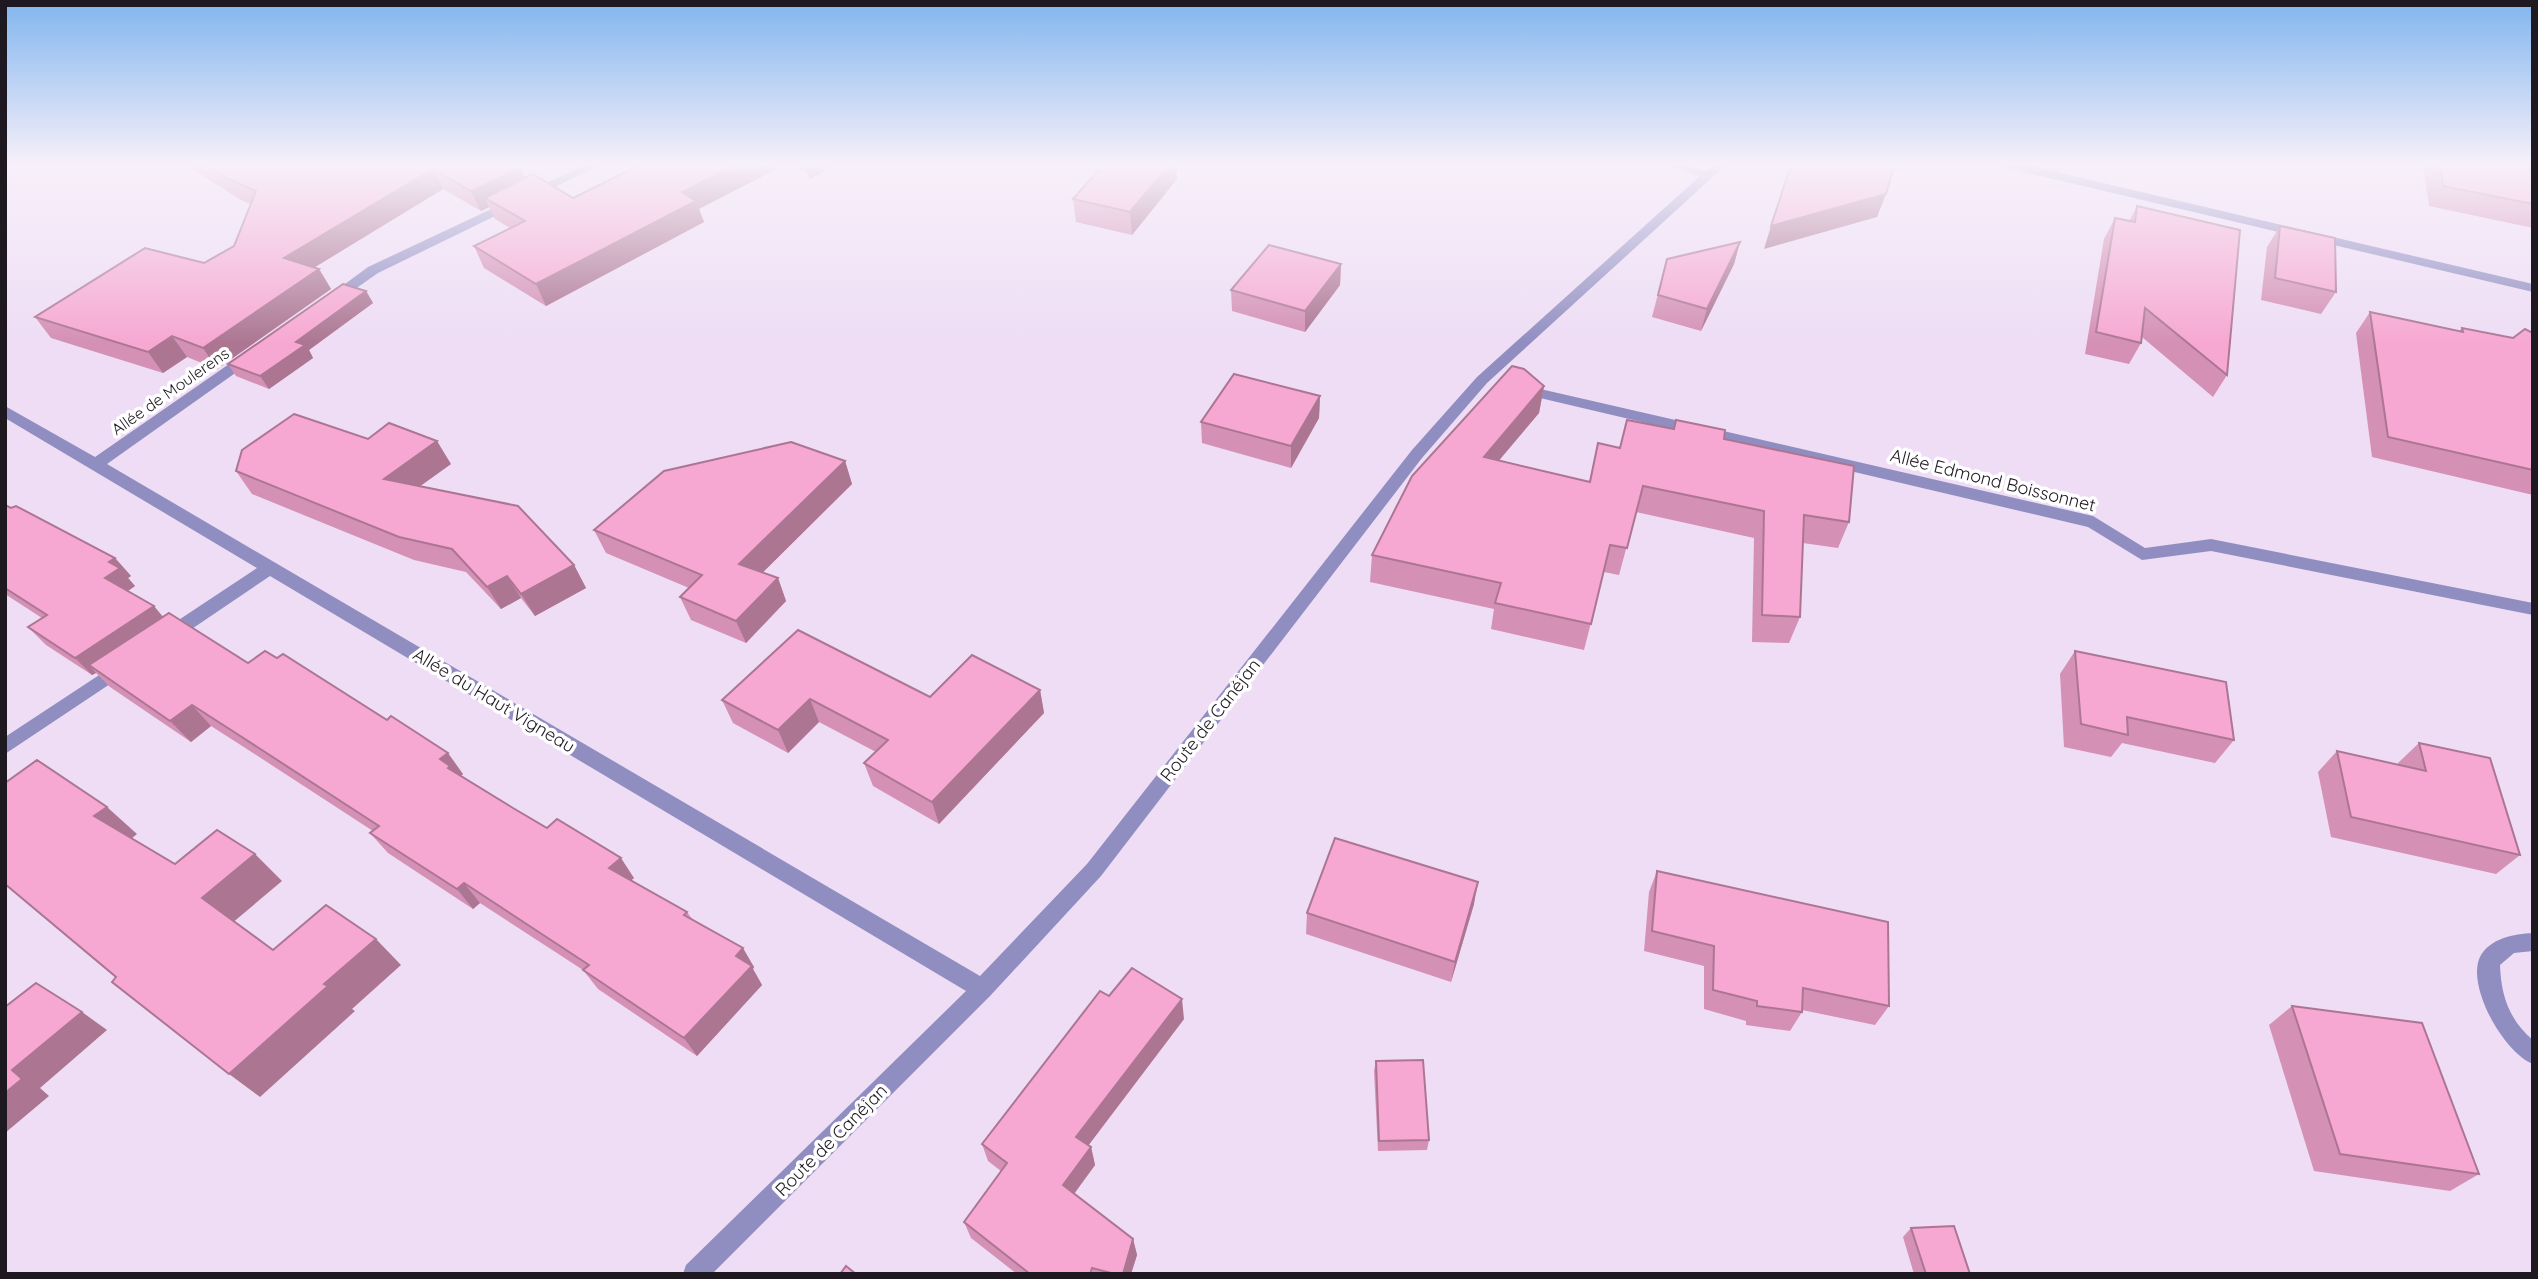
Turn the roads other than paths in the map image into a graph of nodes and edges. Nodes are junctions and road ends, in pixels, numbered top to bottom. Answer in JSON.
{"nodes":[{"id":1,"x":470,"y":224,"type":"edge"},
{"id":2,"x":1659,"y":224,"type":"edge"},
{"id":3,"x":2260,"y":224,"type":"edge"},
{"id":4,"x":2533,"y":288,"type":"edge"},
{"id":5,"x":318,"y":309,"type":"edge"},
{"id":6,"x":263,"y":347,"type":"edge"},
{"id":7,"x":1495,"y":384,"type":"junction"},
{"id":8,"x":5,"y":411,"type":"edge"},
{"id":9,"x":95,"y":465,"type":"junction"},
{"id":10,"x":270,"y":567,"type":"junction"},
{"id":11,"x":2533,"y":609,"type":"edge"},
{"id":12,"x":155,"y":645,"type":"edge"},
{"id":13,"x":132,"y":661,"type":"edge"},
{"id":14,"x":5,"y":747,"type":"edge"},
{"id":15,"x":2533,"y":942,"type":"edge"},
{"id":16,"x":982,"y":989,"type":"junction"},
{"id":17,"x":2533,"y":1054,"type":"edge"},
{"id":18,"x":695,"y":1274,"type":"edge"}],
"edges":[{"from":1,"to":5,"type":"street"},
{"from":2,"to":7,"type":"street","name":"Route de Canéjan"},
{"from":3,"to":4,"type":"street"},
{"from":6,"to":9,"type":"street","name":"Allée de Moulerens"},
{"from":7,"to":11,"type":"street","name":"Allée Edmond Boissonnet"},
{"from":7,"to":16,"type":"street","name":"Route de Canéjan"},
{"from":8,"to":9,"type":"street","name":"Allée du Haut Vigneau"},
{"from":9,"to":10,"type":"street","name":"Allée du Haut Vigneau"},
{"from":10,"to":12,"type":"street"},
{"from":10,"to":16,"type":"street","name":"Allée du Haut Vigneau"},
{"from":13,"to":14,"type":"street"},
{"from":15,"to":17,"type":"street"},
{"from":16,"to":18,"type":"street","name":"Route de Canéjan"}]}
